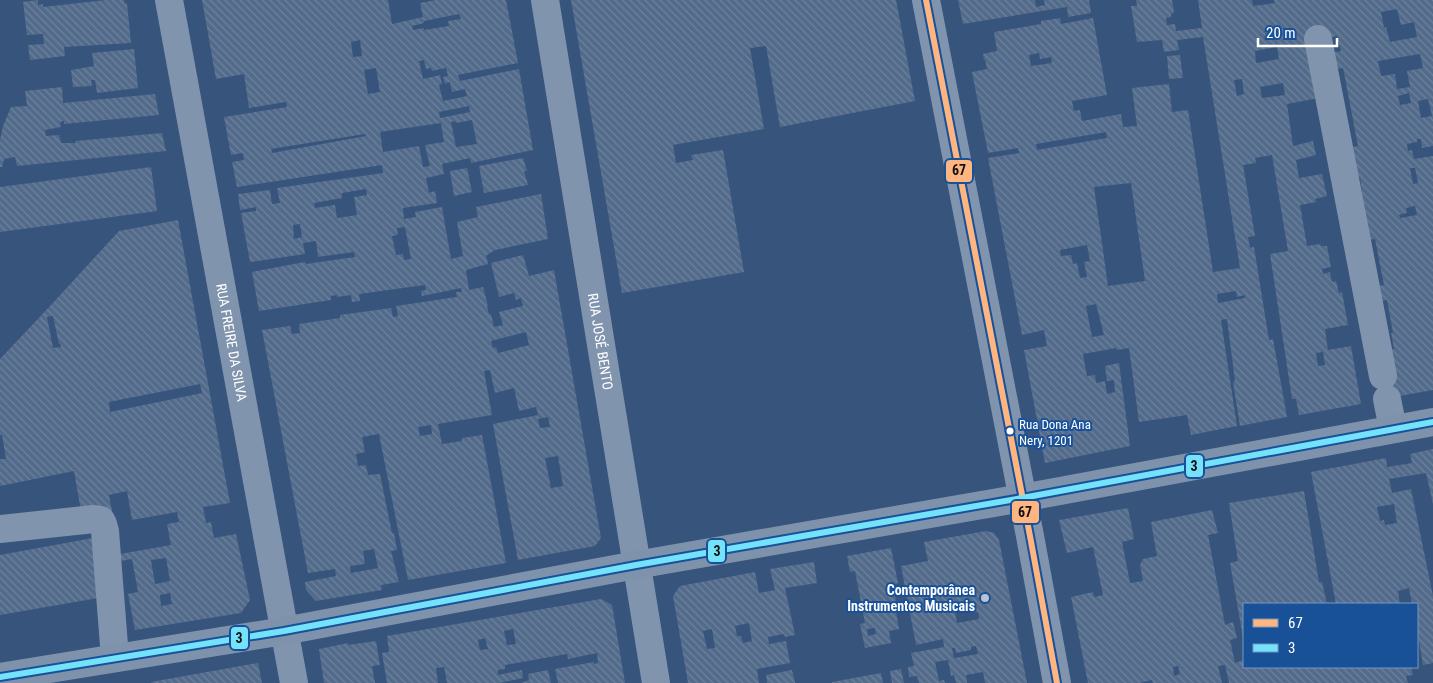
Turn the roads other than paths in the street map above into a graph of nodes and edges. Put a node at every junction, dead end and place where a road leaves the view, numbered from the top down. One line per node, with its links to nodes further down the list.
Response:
1 (169, 0): 10 (street, RUA FREIRE DA SILVA)
2 (545, 0): 9 (street, RUA JOSÉ BENTO)
3 (926, 0): 7 (street)
4 (1318, 39): 6 (street)
5 (1433, 422): 6 (main road)
6 (1393, 429): 7 (main road)
7 (1022, 498): 9 (main road); 15 (street)
8 (0, 529): 11 (street)
9 (636, 565): 10 (main road); 14 (street, RUA JOSÉ BENTO)
10 (284, 630): 11 (main road); 13 (street, RUA FREIRE DA SILVA)
11 (115, 658): 12 (main road)
12 (0, 678)
13 (294, 683)
14 (656, 683)
15 (1057, 683)

